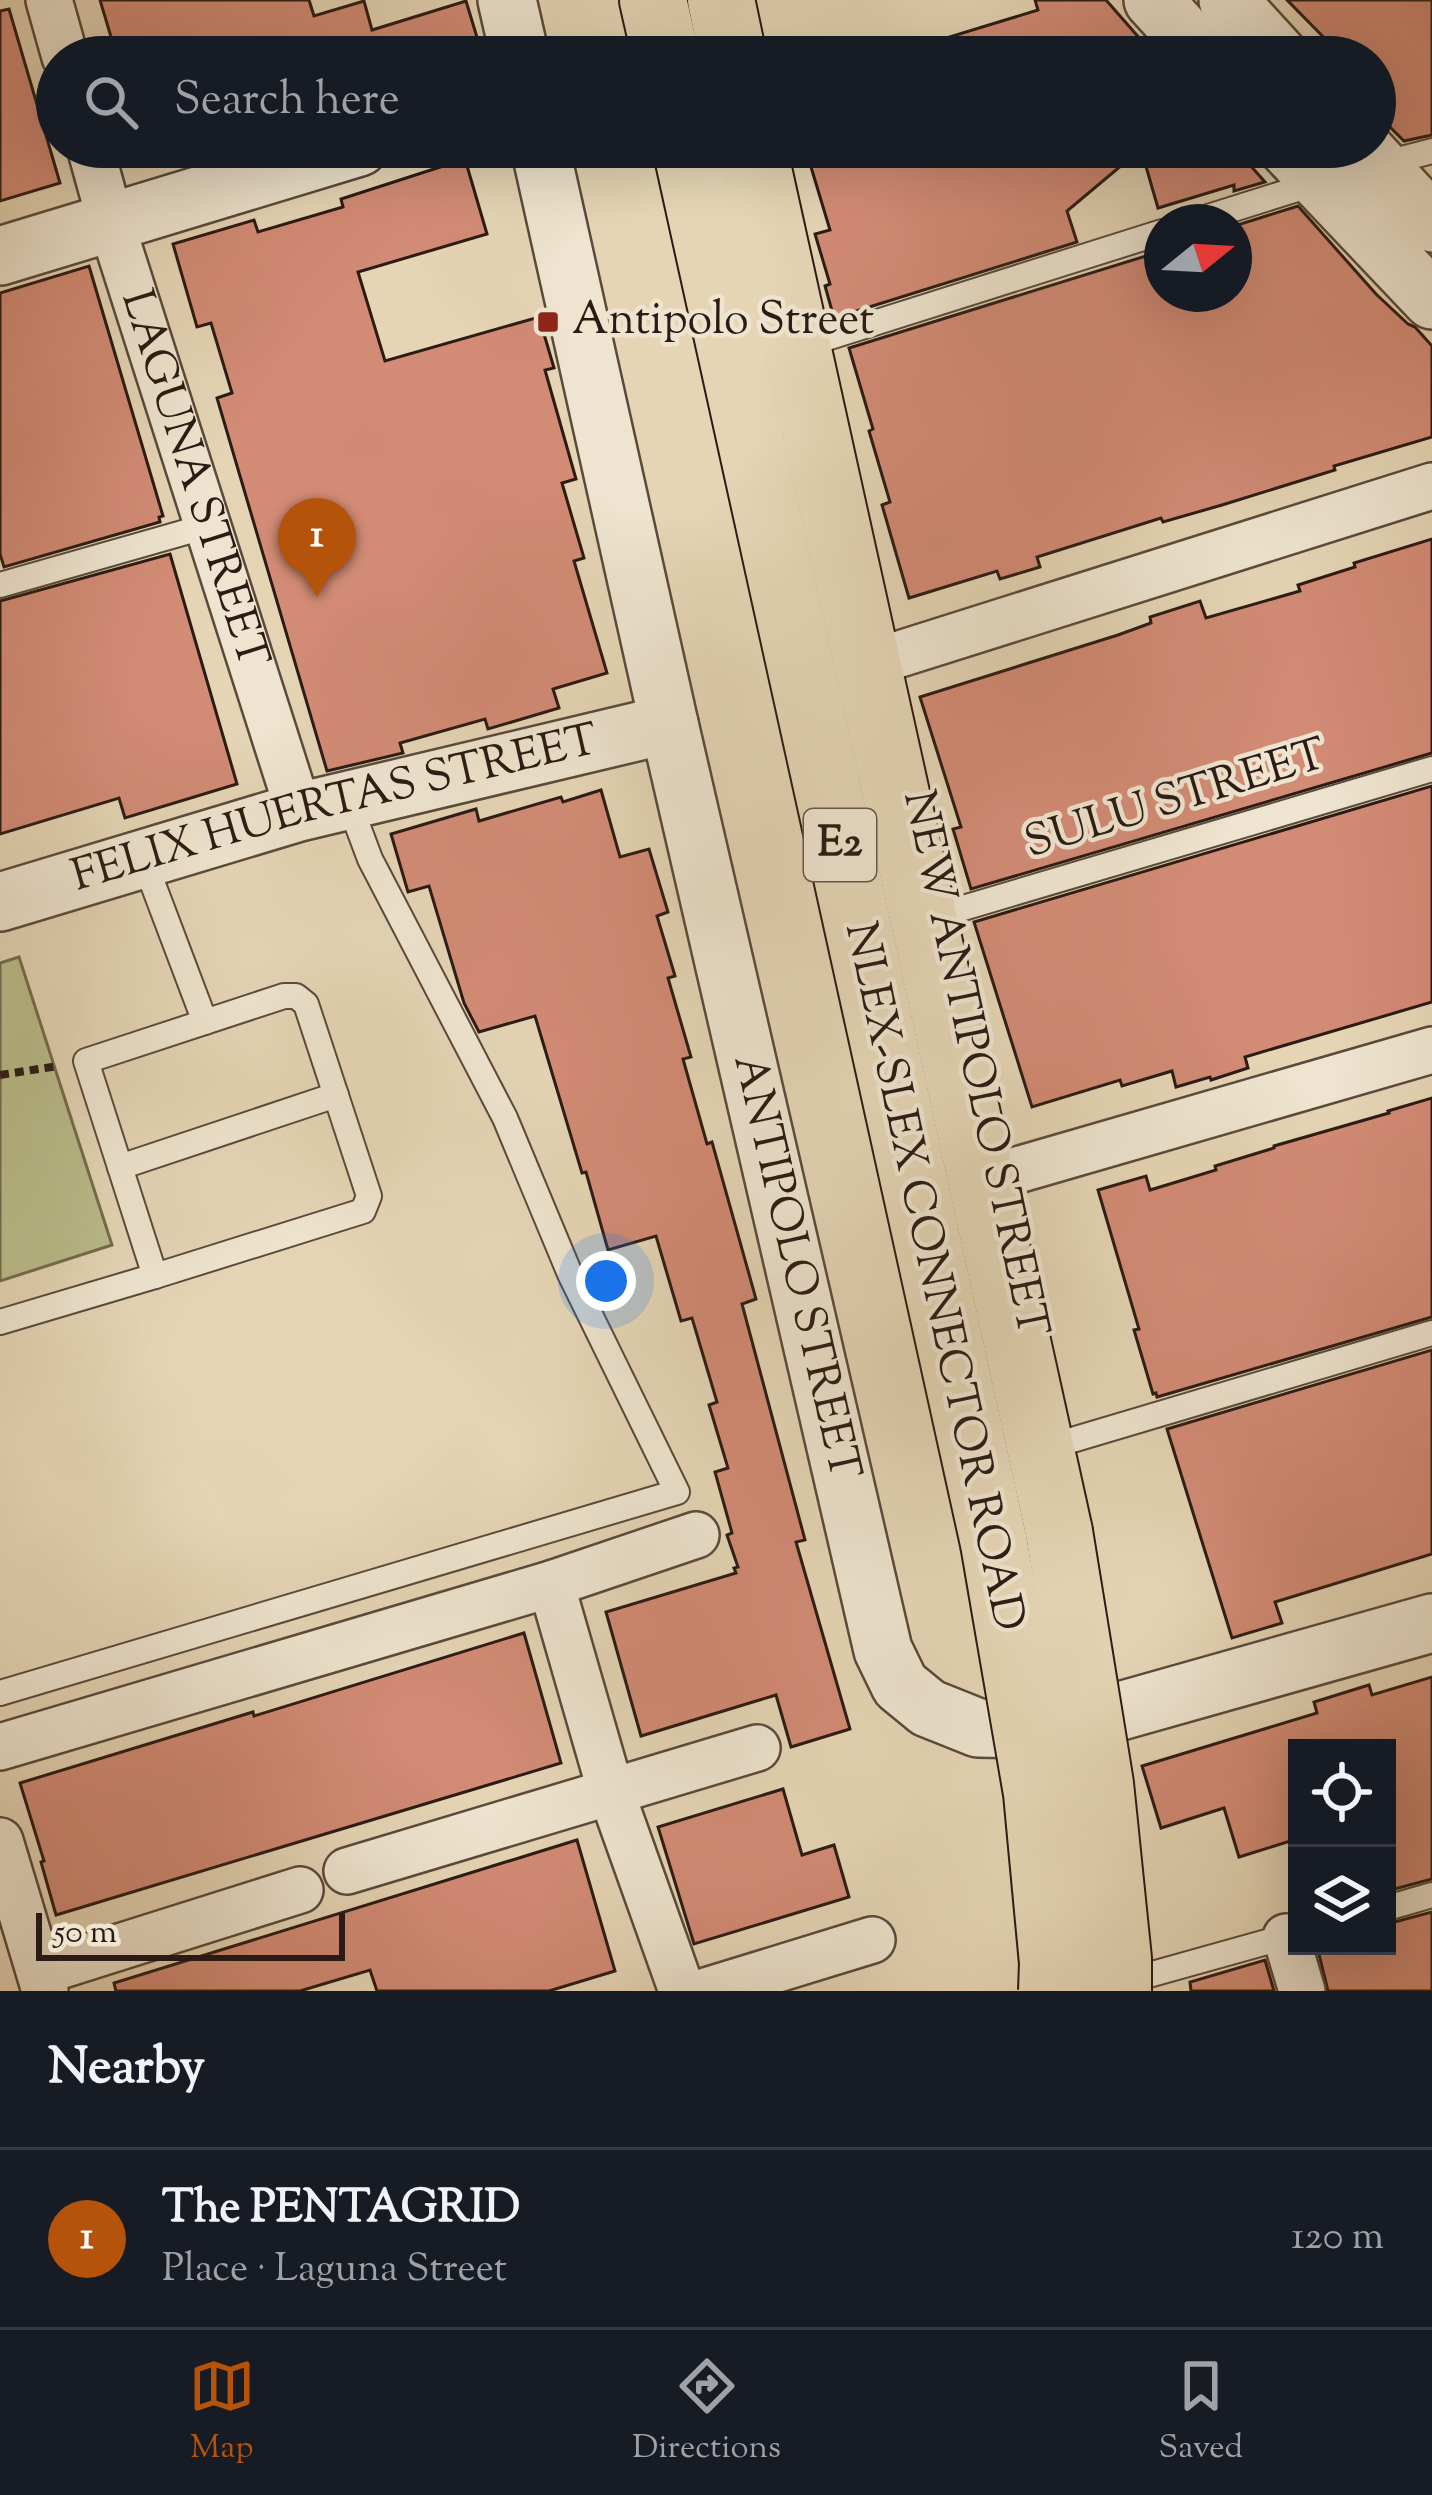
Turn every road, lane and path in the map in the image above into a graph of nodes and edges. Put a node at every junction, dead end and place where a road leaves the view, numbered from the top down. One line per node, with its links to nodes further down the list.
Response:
1 (49, 0): 8 (street)
2 (507, 0): 9 (street)
3 (653, 0): 10 (highway)
4 (721, 0): 11 (highway)
5 (735, 0): 12 (street)
6 (1153, 0): 13 (street)
7 (1228, 0): 14 (street)
8 (59, 36)
9 (515, 36)
10 (661, 36)
11 (729, 36)
12 (743, 36)
13 (1186, 36)
14 (1261, 36)
15 (1396, 162): 25 (street)
16 (96, 168): 26 (street, LAGUNA STREET)
17 (291, 168): 26 (street)
18 (545, 168): 35 (street, ANTIPOLO STREET)
19 (691, 168): 69 (highway, NLEX-SLEX CONNECTOR ROAD / E2, bridge)
20 (758, 168): 69 (highway, NLEX-SLEX CONNECTOR ROAD / E2, bridge)
21 (774, 168): 30 (street, NEW ANTIPOLO STREET)
22 (1297, 168): 24 (lane)
23 (1306, 168): 29 (street)
24 (1227, 204)
25 (1432, 223)
26 (111, 224): 28 (street); 32 (street, LAGUNA STREET)
27 (1144, 238): 30 (lane)
28 (0, 256)
29 (1432, 300)
30 (814, 342): 34 (street, NEW ANTIPOLO STREET)
31 (1432, 486): 34 (street)
32 (207, 526): 33 (lane); 37 (street, LAGUNA STREET)
33 (0, 585)
34 (884, 659): 40 (street, NEW ANTIPOLO STREET)
35 (669, 724): 37 (street, FELIX HUERTAS STREET); 56 (street, ANTIPOLO STREET)
36 (1432, 769): 40 (lane, SULU STREET)
37 (324, 806): 38 (street, FELIX HUERTAS STREET); 55 (lane)
38 (143, 858): 39 (street, FELIX HUERTAS STREET); 41 (lane)
39 (0, 902)
40 (943, 914): 47 (street, NEW ANTIPOLO STREET)
41 (206, 1022): 43 (lane); 45 (lane)
42 (1432, 1050): 47 (street)
43 (86, 1061): 44 (path); 46 (lane)
44 (0, 1075)
45 (336, 1095): 46 (lane); 48 (lane)
46 (120, 1167): 48 (lane)
47 (1000, 1175): 51 (street, NEW ANTIPOLO STREET)
48 (155, 1276): 49 (lane)
49 (0, 1322)
50 (1432, 1333): 51 (lane)
51 (1052, 1446): 56 (street, NEW ANTIPOLO STREET)
52 (696, 1534): 53 (street)
53 (551, 1584): 57 (street); 59 (street)
54 (1432, 1623): 56 (street, ANTIPOLO STREET)
55 (0, 1693)
56 (1099, 1717): 69 (street, NEW ANTIPOLO STREET)
57 (0, 1747)
58 (757, 1748): 59 (street)
59 (611, 1792): 61 (street); 70 (street)
60 (0, 1841): 68 (street)
61 (346, 1871)
62 (300, 1890): 68 (street)
63 (1432, 1895): 64 (lane)
64 (1396, 1905)
65 (1288, 1936): 69 (lane)
66 (872, 1940): 71 (street)
67 (1296, 1955): 72 (street)
68 (42, 1981)
69 (1100, 1990)
70 (682, 1991)
71 (706, 1991)
72 (1302, 1991)

